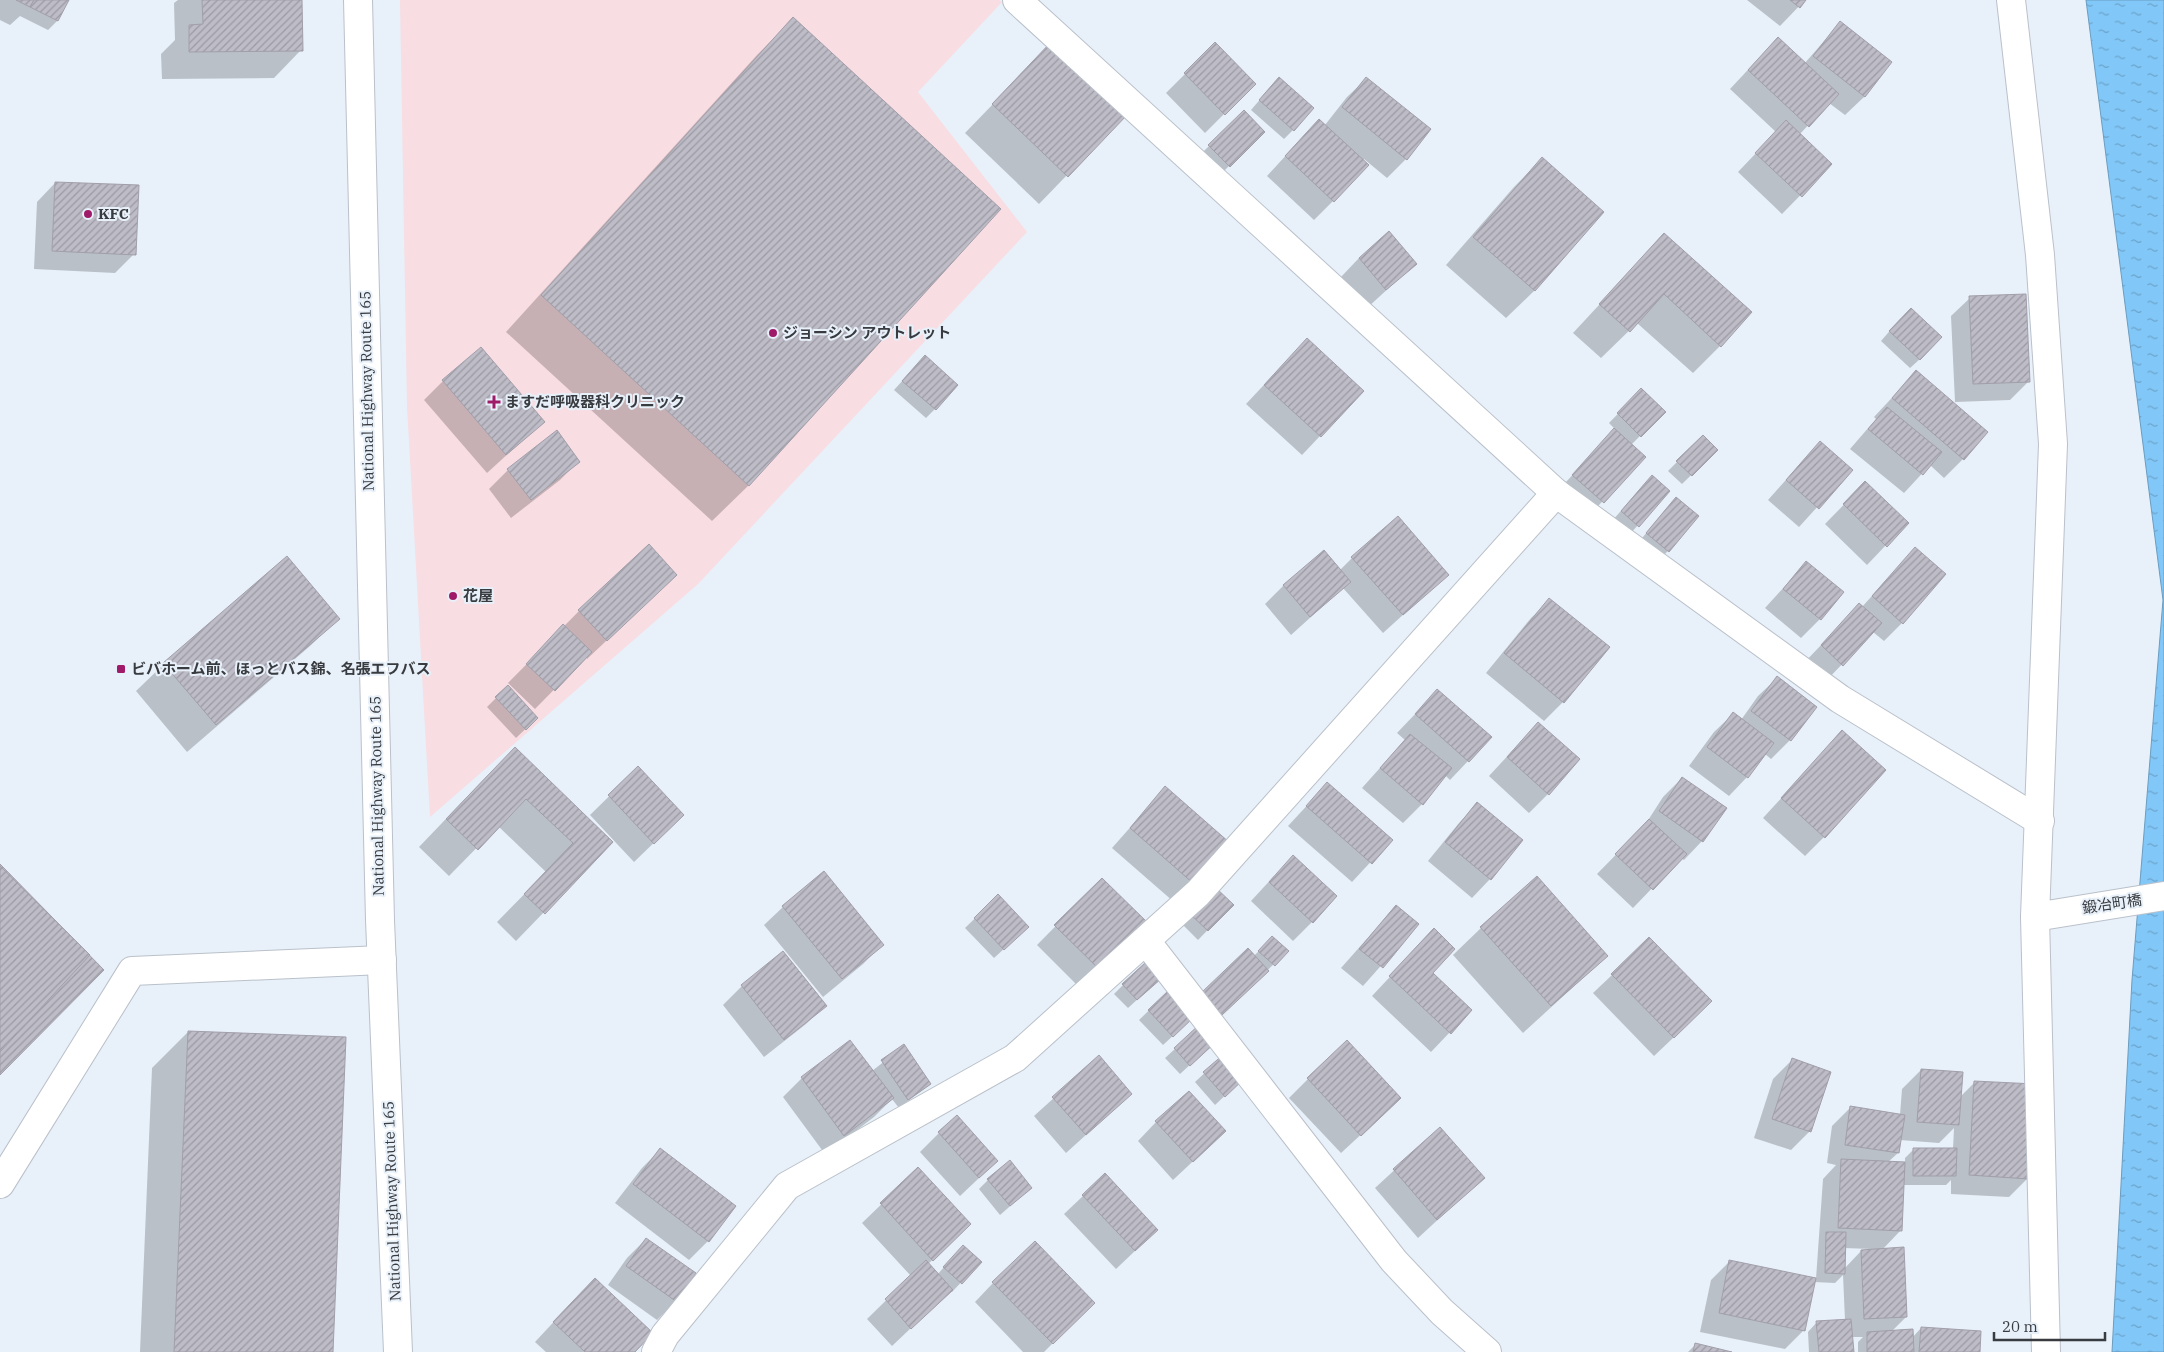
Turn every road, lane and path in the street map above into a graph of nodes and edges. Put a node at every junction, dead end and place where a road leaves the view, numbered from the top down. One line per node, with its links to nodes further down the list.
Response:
1 (358, 0): 9 (main road, National Highway Route 165)
2 (1017, 0): 4 (main road)
3 (2011, 0): 5 (main road)
4 (1556, 493): 5 (main road); 8 (main road)
5 (2040, 821): 7 (main road)
6 (2164, 896): 7 (main road, 鍛冶町橋)
7 (2047, 914): 14 (main road)
8 (1146, 940): 11 (main road); 13 (main road)
9 (382, 960): 10 (main road); 12 (main road, National Highway Route 165)
10 (0, 1184)
11 (665, 1346)
12 (398, 1352)
13 (1487, 1352)
14 (2046, 1352)

